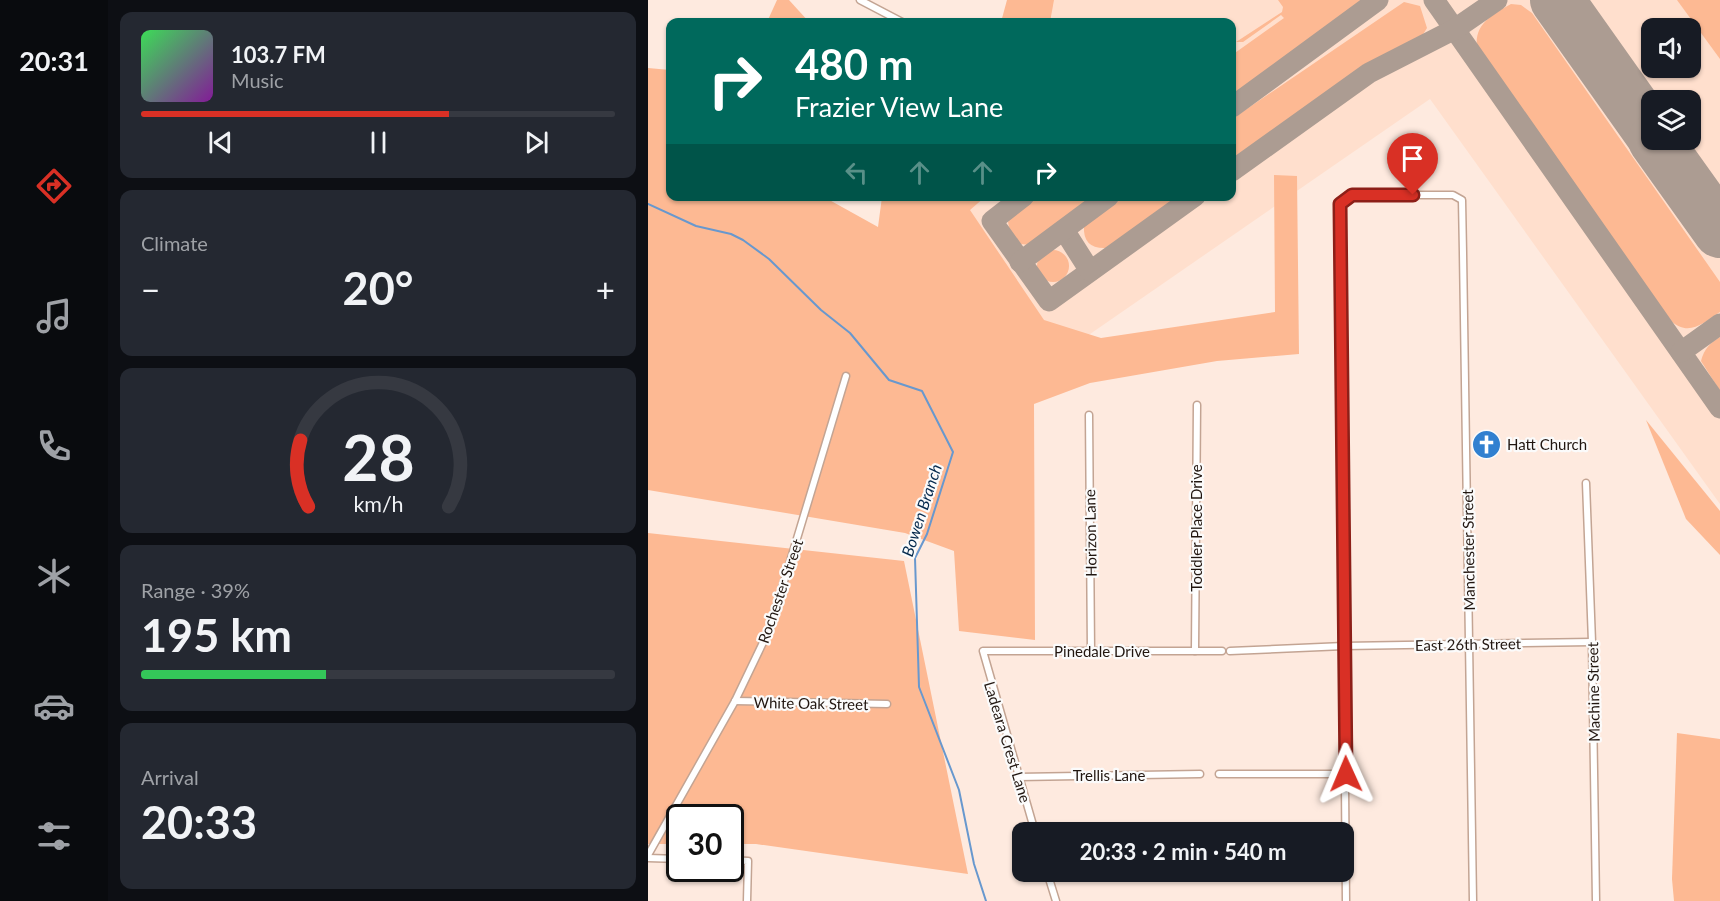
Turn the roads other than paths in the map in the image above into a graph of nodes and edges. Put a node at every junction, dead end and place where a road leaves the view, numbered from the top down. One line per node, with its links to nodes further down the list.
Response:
1 (860, 0): 2 (street)
2 (894, 18)
3 (846, 376): 15 (street, Rochester Street)
4 (1197, 405): 12 (street, Toddler Place Drive)
5 (1089, 415): 11 (street, Horizon Lane)
6 (1586, 483): 7 (street, Machine Street)
7 (1592, 642): 8 (street, East 26th Street); 30 (street, Machine Street)
8 (1470, 644): 9 (street, East 26th Street); 9 (street, Manchester Street); 29 (street, Manchester Street)
9 (1344, 646): 14 (street); 19 (street)
10 (982, 651): 11 (street, Pinedale Drive); 20 (street, Ladeara Crest Lane)
11 (1091, 651): 12 (street, Pinedale Drive)
12 (1195, 651): 13 (street, Pinedale Drive)
13 (1221, 651)
14 (1230, 651)
15 (735, 701): 16 (street, White Oak Street); 22 (street, Rochester Street)
16 (886, 704)
17 (1200, 774): 20 (street, Trellis Lane)
18 (1219, 774): 19 (street)
19 (1346, 774): 28 (street)
20 (1018, 777): 21 (street, Ladeara Crest Lane)
21 (1032, 822)
22 (648, 857): 23 (street)
23 (666, 858)
24 (744, 861): 26 (street)
25 (1050, 882): 27 (street)
26 (747, 901)
27 (1056, 901)
28 (1346, 901)
29 (1473, 901)
30 (1596, 901)

